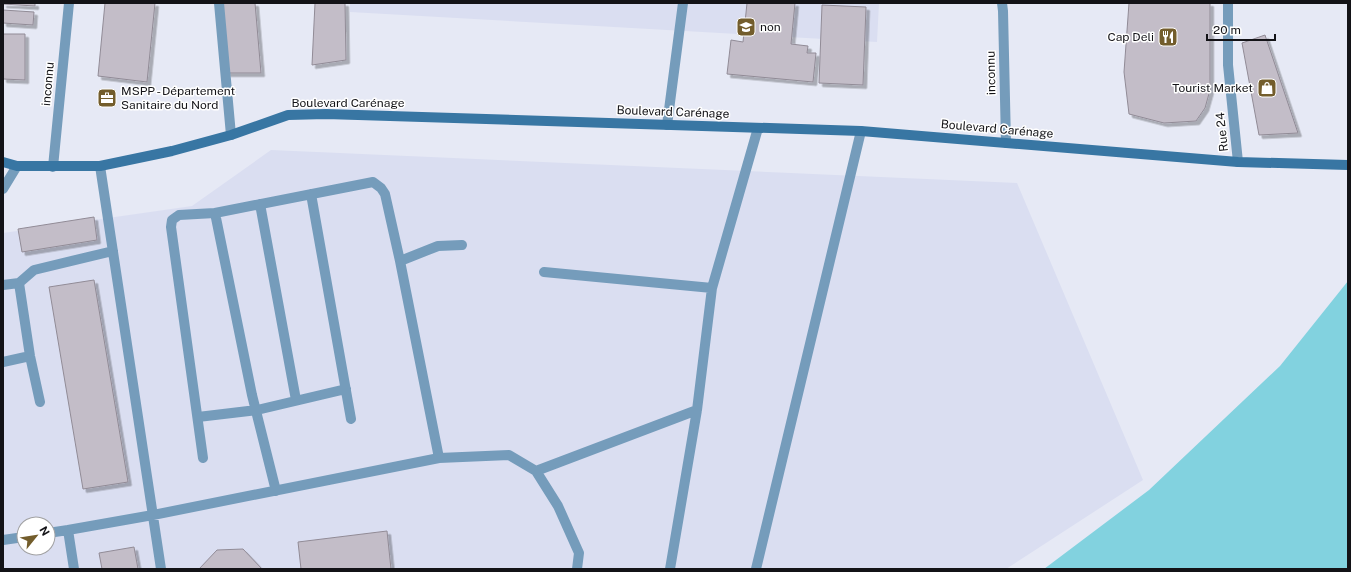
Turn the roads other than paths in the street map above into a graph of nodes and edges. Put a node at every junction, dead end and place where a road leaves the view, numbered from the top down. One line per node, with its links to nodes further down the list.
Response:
1 (69, 3): 16 (street, inconnu)
2 (219, 3): 9 (street)
3 (682, 3): 6 (street)
4 (1002, 3): 10 (street, inconnu)
5 (1228, 3): 12 (street, Rue 24)
6 (667, 125): 7 (street, Boulevard Carénage); 9 (street, Boulevard Carénage)
7 (758, 128): 8 (street, Boulevard Carénage); 27 (street)
8 (861, 131): 10 (street, Boulevard Carénage); 50 (street)
9 (231, 135): 15 (street, Boulevard Carénage)
10 (1006, 143): 12 (street, Boulevard Carénage)
11 (3, 162): 14 (street, Boulevard Carénage)
12 (1238, 162): 13 (street, Boulevard Carénage)
13 (1348, 165)
14 (17, 166): 16 (street, Boulevard Carénage); 17 (street)
15 (100, 166): 16 (street, Boulevard Carénage); 22 (street)
16 (53, 167)
17 (3, 189)
18 (311, 194): 19 (street); 23 (street); 30 (street)
19 (260, 204): 20 (street); 31 (street)
20 (215, 213): 33 (street); 35 (street)
21 (462, 245): 23 (street)
22 (113, 251): 25 (street); 41 (street)
23 (400, 261): 38 (street)
24 (544, 272): 27 (street)
25 (19, 283): 26 (street); 28 (street)
26 (3, 285)
27 (712, 288): 34 (street)
28 (30, 356): 29 (street); 32 (street)
29 (3, 362)
30 (346, 389): 31 (street); 36 (street)
31 (296, 400): 33 (street)
32 (40, 402)
33 (257, 410): 35 (street); 40 (street)
34 (697, 410): 39 (street); 49 (street)
35 (198, 417): 37 (street)
36 (351, 419)
37 (203, 458)
38 (439, 458): 39 (street); 40 (street)
39 (536, 471): 48 (street)
40 (276, 491): 41 (street)
41 (153, 515): 42 (street); 47 (street)
42 (68, 530): 43 (street); 46 (street)
43 (56, 532)
44 (16, 538): 45 (street)
45 (3, 540)
46 (74, 569)
47 (161, 569)
48 (577, 569)
49 (670, 569)
50 (756, 569)

